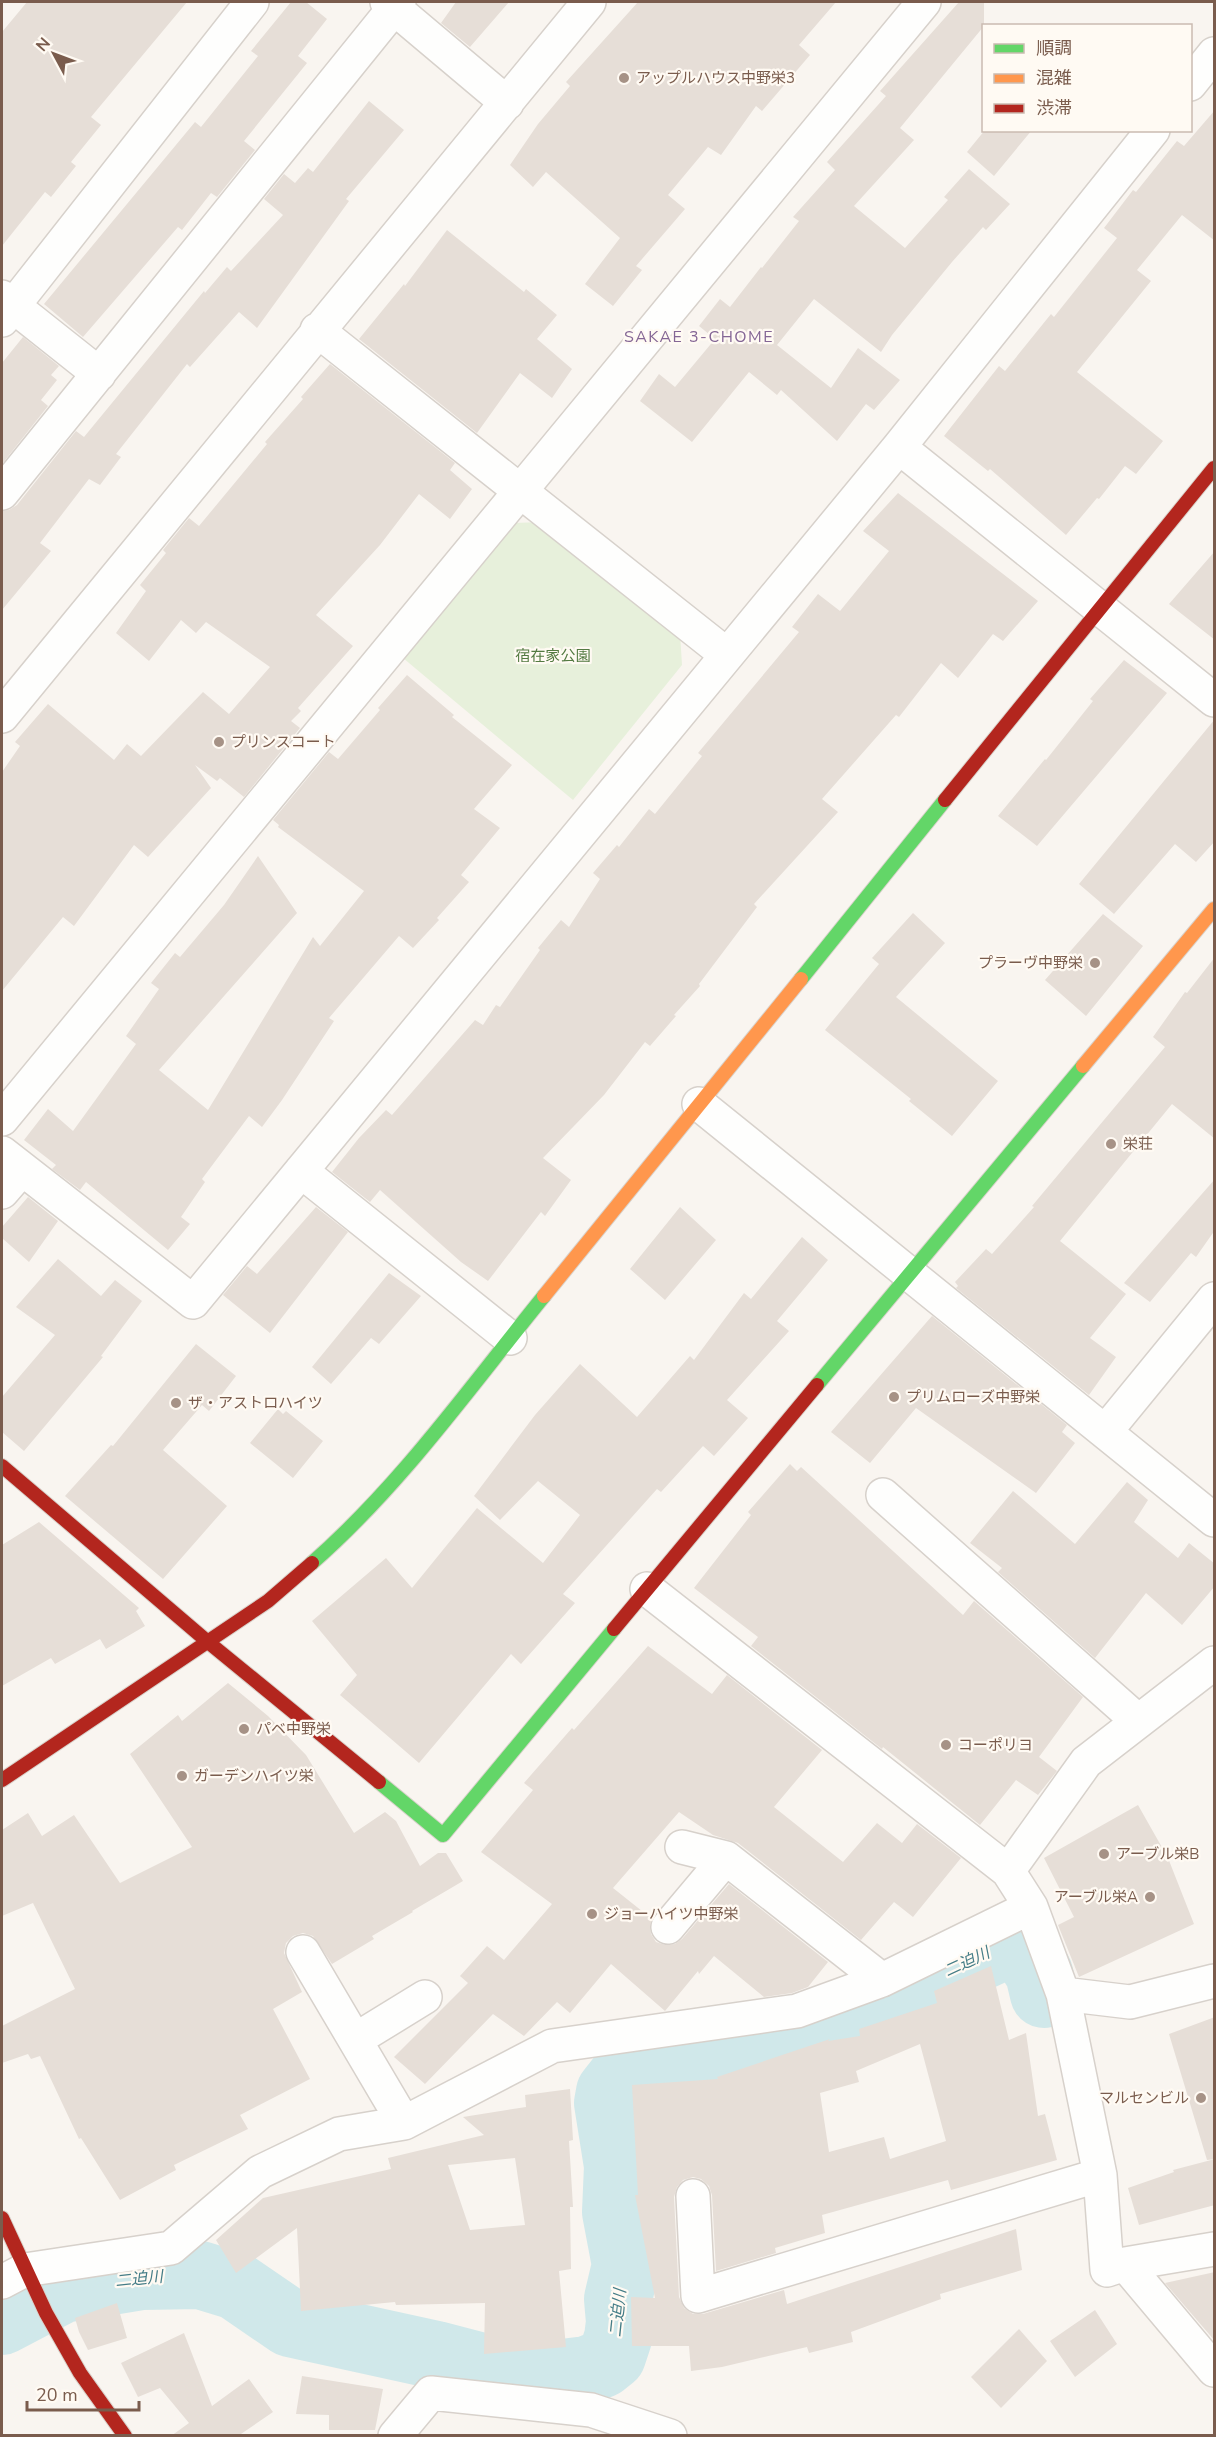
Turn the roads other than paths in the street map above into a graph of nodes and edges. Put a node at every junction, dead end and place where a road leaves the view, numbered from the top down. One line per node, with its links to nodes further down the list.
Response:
1 (252, 2): 9 (street)
2 (589, 2): 7 (street)
3 (924, 2): 14 (street)
4 (394, 3): 7 (street); 11 (street)
5 (1215, 54): 6 (street)
6 (1192, 83)
7 (507, 104): 10 (street)
8 (1151, 132): 12 (street)
9 (5, 308): 11 (street)
10 (317, 330): 14 (street); 19 (street)
11 (99, 374): 15 (street)
12 (899, 447): 16 (street); 17 (street)
13 (1215, 468): 16 (street)
14 (520, 491): 17 (street); 22 (street)
15 (2, 493)
16 (1100, 608): 18 (street); 21 (street)
17 (727, 656): 23 (street)
18 (1215, 700)
19 (2, 716)
20 (1215, 909): 25 (street)
21 (699, 1104): 25 (street); 27 (street)
22 (2, 1119)
23 (301, 1171): 24 (street); 27 (street)
24 (8, 1172)
25 (910, 1274): 28 (street); 32 (street)
26 (1215, 1299): 28 (street)
27 (510, 1338): 33 (street)
28 (1105, 1432): 31 (street)
29 (2, 1466): 33 (street)
30 (883, 1495): 35 (street)
31 (1215, 1520)
32 (647, 1589): 33 (street); 39 (street)
33 (208, 1642): 36 (street)
34 (1215, 1663): 35 (street)
35 (1138, 1721): 39 (street)
36 (2, 1780)
37 (682, 1847): 38 (street)
38 (726, 1858): 41 (street); 43 (street)
39 (1008, 1870): 40 (street)
40 (1031, 1907): 43 (street); 45 (street)
41 (668, 1927)
42 (303, 1952): 47 (street)
43 (882, 1980): 48 (street)
44 (1215, 1981): 45 (street)
45 (1063, 1994): 49 (street)
46 (425, 1997): 47 (street)
47 (355, 2040): 48 (street)
48 (404, 2123): 54 (street)
49 (1100, 2175): 50 (street); 53 (street)
50 (693, 2196)
51 (2, 2218): 54 (street)
52 (1215, 2249): 53 (street)
53 (1125, 2264): 55 (street)
54 (19, 2278): 56 (street)
55 (1215, 2370)
56 (124, 2436)
57 (395, 2436): 58 (street)
58 (670, 2436)

